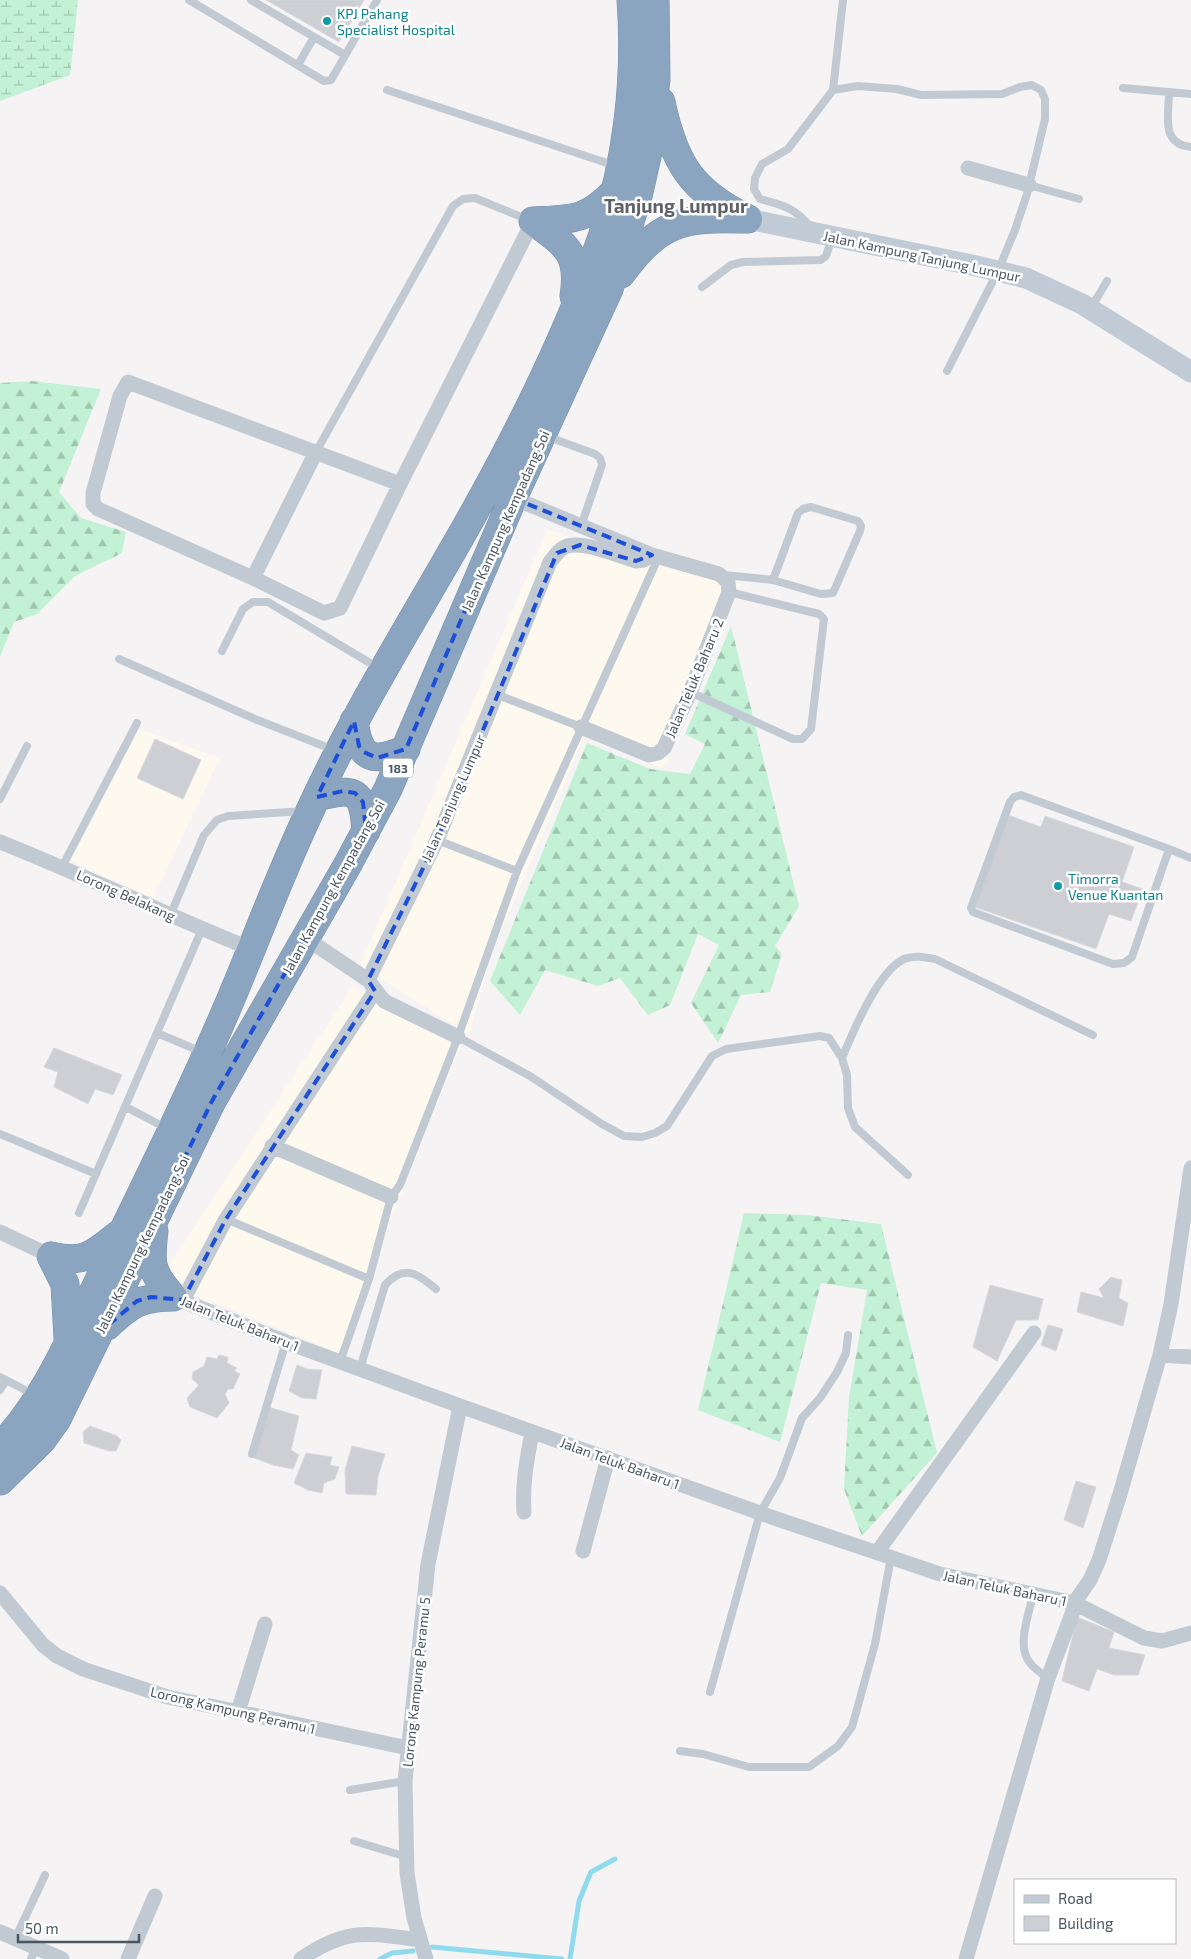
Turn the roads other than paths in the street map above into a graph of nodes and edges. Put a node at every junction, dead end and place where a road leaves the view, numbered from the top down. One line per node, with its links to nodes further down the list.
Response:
1 (189, 0): 9 (lane)
2 (251, 0): 7 (lane)
3 (377, 0): 8 (lane)
4 (630, 0): 18 (highway, Jalan Kampung Kempadang Soi)
5 (655, 0): 10 (highway, Jalan Kampung Kempadang Soi / 183)
6 (843, 0): 13 (lane)
7 (314, 37): 8 (lane); 9 (lane)
8 (345, 55): 9 (lane)
9 (298, 65)
10 (656, 79): 21 (highway); 27 (highway, Jalan Kampung Kempadang Soi / 183)
11 (1123, 88): 14 (lane)
12 (387, 90): 18 (lane)
13 (833, 90): 19 (lane); 23 (lane)
14 (1169, 92): 15 (lane); 16 (lane)
15 (1191, 94)
16 (1191, 147)
17 (968, 168): 19 (street)
18 (618, 180): 22 (highway); 29 (highway, Jalan Kampung Kempadang Soi)
19 (1029, 185): 20 (lane); 24 (lane)
20 (1079, 199)
21 (748, 219): 23 (street, Jalan Kampung Tanjung Lumpur); 27 (highway)
22 (533, 221): 29 (highway); 33 (lane); 34 (street)
23 (825, 235): 24 (street, Jalan Kampung Tanjung Lumpur); 26 (lane)
24 (998, 271): 28 (street, Jalan Kampung Tanjung Lumpur); 30 (lane)
25 (1107, 281): 28 (lane)
26 (702, 287)
27 (609, 289): 32 (highway, Jalan Kampung Kempadang Soi / 183)
28 (1090, 309): 31 (street, Jalan Kampung Tanjung Lumpur)
29 (572, 313): 44 (highway, Jalan Kampung Kempadang Soi)
30 (947, 371)
31 (1191, 372)
32 (542, 434): 35 (highway, Jalan Kampung Kempadang Soi / 183); 36 (lane)
33 (316, 452): 34 (street); 39 (street); 39 (street)
34 (400, 484): 39 (street)
35 (513, 498): 36 (street); 51 (highway, Jalan Kampung Kempadang Soi / 183)
36 (581, 526): 37 (street)
37 (655, 557): 38 (street); 46 (street, Jalan Tanjung Lumpur); 49 (lane)
38 (720, 574): 40 (lane); 41 (street)
39 (253, 578)
40 (773, 580): 40 (lane)
41 (730, 592): 45 (street, Jalan Teluk Baharu 2); 45 (lane)
42 (222, 652): 44 (lane)
43 (118, 659): 52 (lane)
44 (382, 670): 47 (highway, Jalan Kampung Kempadang Soi)
45 (690, 692): 49 (street, Jalan Teluk Baharu 2)
46 (498, 695): 49 (lane); 56 (street, Jalan Tanjung Lumpur)
47 (354, 721): 51 (highway); 52 (highway, Jalan Kampung Kempadang Soi)
48 (137, 723): 60 (lane)
49 (581, 727): 61 (lane)
50 (26, 746): 53 (lane)
51 (406, 749): 55 (highway, Jalan Kampung Kempadang Soi / 183)
52 (338, 752): 54 (highway, Jalan Kampung Kempadang Soi)
53 (0, 799)
54 (313, 804): 55 (highway); 62 (lane); 65 (highway, Jalan Kampung Kempadang Soi)
55 (366, 831): 64 (highway, Jalan Kampung Kempadang Soi / 183)
56 (437, 840): 61 (lane); 66 (street, Jalan Tanjung Lumpur)
57 (0, 842): 60 (street, Lorong Belakang)
58 (1169, 849): 58 (lane); 59 (lane)
59 (1191, 858)
60 (62, 866): 62 (street, Lorong Belakang)
61 (517, 870): 69 (lane)
62 (170, 916): 63 (street, Lorong Belakang)
63 (202, 929): 65 (street, Lorong Belakang); 67 (lane)
64 (304, 938): 66 (street); 81 (highway, Jalan Kampung Kempadang Soi / 183)
65 (251, 949): 70 (highway, Jalan Kampung Kempadang Soi)
66 (372, 985): 69 (street); 75 (street, Jalan Tanjung Lumpur)
67 (157, 1033): 70 (lane); 72 (lane)
68 (1093, 1035): 71 (lane)
69 (458, 1037): 71 (lane); 79 (lane)
70 (207, 1054): 73 (highway, Jalan Kampung Kempadang Soi)
71 (842, 1058): 78 (lane)
72 (126, 1107): 73 (lane); 77 (lane)
73 (171, 1131): 84 (highway, Jalan Kampung Kempadang Soi)
74 (0, 1134): 77 (lane)
75 (272, 1146): 79 (street); 82 (street, Jalan Tanjung Lumpur)
76 (1191, 1168): 94 (street)
77 (96, 1174): 80 (lane)
78 (908, 1175)
79 (391, 1197): 86 (lane)
80 (80, 1213)
81 (157, 1214): 88 (highway); 89 (highway, Jalan Kampung Kempadang Soi / 183)
82 (226, 1219): 86 (lane); 88 (street, Jalan Tanjung Lumpur)
83 (0, 1232): 85 (street)
84 (122, 1232): 85 (highway); 92 (highway, Jalan Kampung Kempadang Soi)
85 (51, 1256): 92 (highway)
86 (369, 1279): 96 (lane)
87 (436, 1289): 97 (lane)
88 (178, 1299): 89 (highway); 93 (street, Jalan Teluk Baharu 1)
89 (101, 1331): 106 (highway, Jalan Kampung Kempadang Soi / 183)
90 (1034, 1333): 110 (street)
91 (848, 1335): 108 (lane)
92 (68, 1342): 100 (highway, Jalan Kampung Kempadang Soi)
93 (286, 1342): 96 (street, Jalan Teluk Baharu 1); 104 (lane)
94 (1160, 1355): 95 (street); 113 (street)
95 (1191, 1356)
96 (340, 1362): 97 (street, Jalan Teluk Baharu 1)
97 (360, 1369): 101 (street, Jalan Teluk Baharu 1)
98 (3, 1379): 99 (lane); 100 (lane)
99 (0, 1390)
100 (39, 1397): 103 (highway, Jalan Kampung Kempadang Soi)
101 (460, 1406): 102 (street, Jalan Teluk Baharu 1); 119 (street, Lorong Kampung Peramu 5)
102 (532, 1432): 105 (street, Jalan Teluk Baharu 1); 107 (street)
103 (1, 1444)
104 (252, 1454)
105 (608, 1458): 108 (street, Jalan Teluk Baharu 1); 109 (street)
106 (0, 1481)
107 (524, 1512)
108 (760, 1513): 110 (street, Jalan Teluk Baharu 1); 117 (lane)
109 (583, 1551)
110 (885, 1554): 112 (street, Jalan Teluk Baharu 1); 120 (lane)
111 (0, 1593): 118 (street, Lorong Kampung Peramu 1)
112 (1033, 1595): 113 (street, Jalan Teluk Baharu 1); 116 (lane)
113 (1074, 1603): 115 (street, Jalan Teluk Baharu 1); 116 (street)
114 (265, 1624): 118 (street)
115 (1191, 1632)
116 (1048, 1678): 135 (street)
117 (710, 1692)
118 (238, 1712): 119 (street, Lorong Kampung Peramu 1)
119 (408, 1748): 121 (street, Lorong Kampung Peramu 5)
120 (680, 1751)
121 (406, 1781): 122 (lane); 124 (street, Lorong Kampung Peramu 5)
122 (350, 1790)
123 (354, 1841): 124 (lane)
124 (407, 1857): 129 (street, Lorong Kampung Peramu 5)
125 (45, 1875): 128 (lane)
126 (155, 1896): 132 (street)
127 (0, 1932): 128 (street)
128 (16, 1939): 130 (street)
129 (420, 1940): 133 (street); 134 (street, Lorong Kampung Peramu 5)
130 (34, 1954): 131 (street)
131 (62, 1959)
132 (128, 1959)
133 (301, 1959)
134 (426, 1959)
135 (966, 1959)

